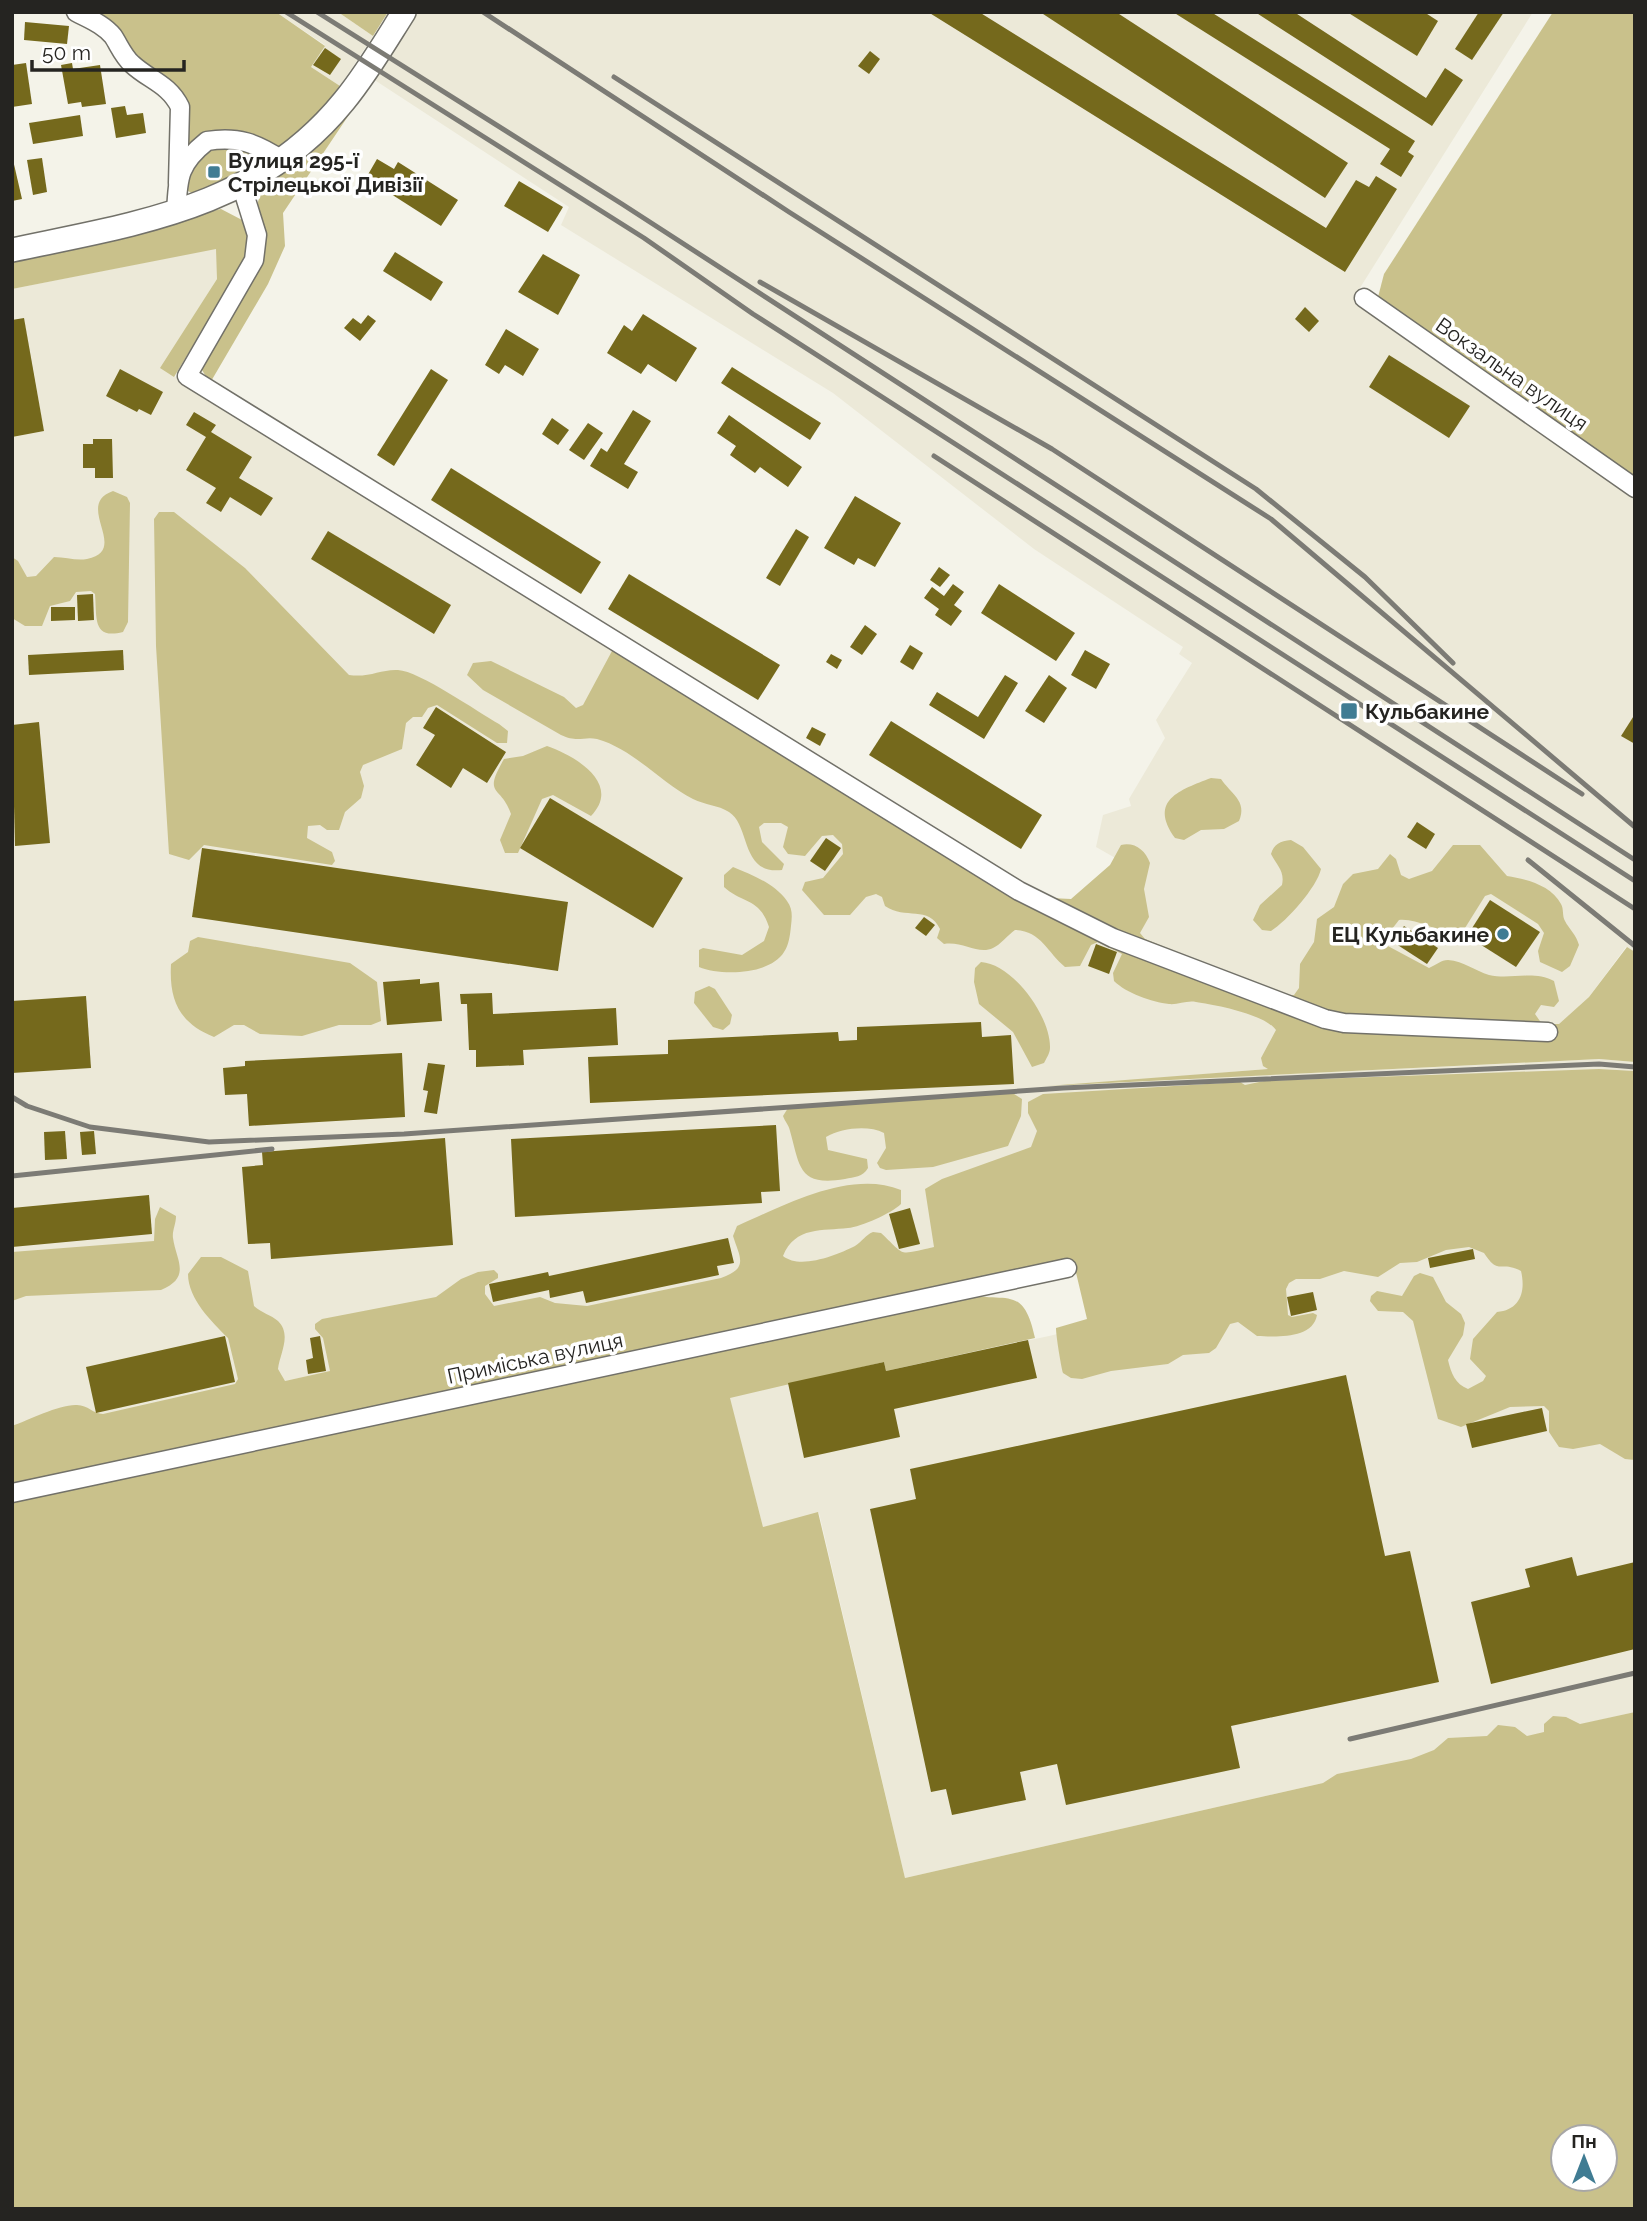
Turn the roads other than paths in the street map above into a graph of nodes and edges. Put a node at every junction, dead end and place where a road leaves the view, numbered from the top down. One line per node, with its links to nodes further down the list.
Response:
1 (76, 12): 4 (street)
2 (404, 12): 3 (street)
3 (282, 160): 4 (street); 5 (street)
4 (178, 183): 6 (street)
5 (242, 187): 6 (street); 10 (street)
6 (176, 213): 7 (street)
7 (12, 250)
8 (1364, 298): 9 (street, Вокзальна вулиця)
9 (1635, 488)
10 (1548, 1032)
11 (1068, 1268): 12 (street, Приміська вулиця)
12 (12, 1493)

